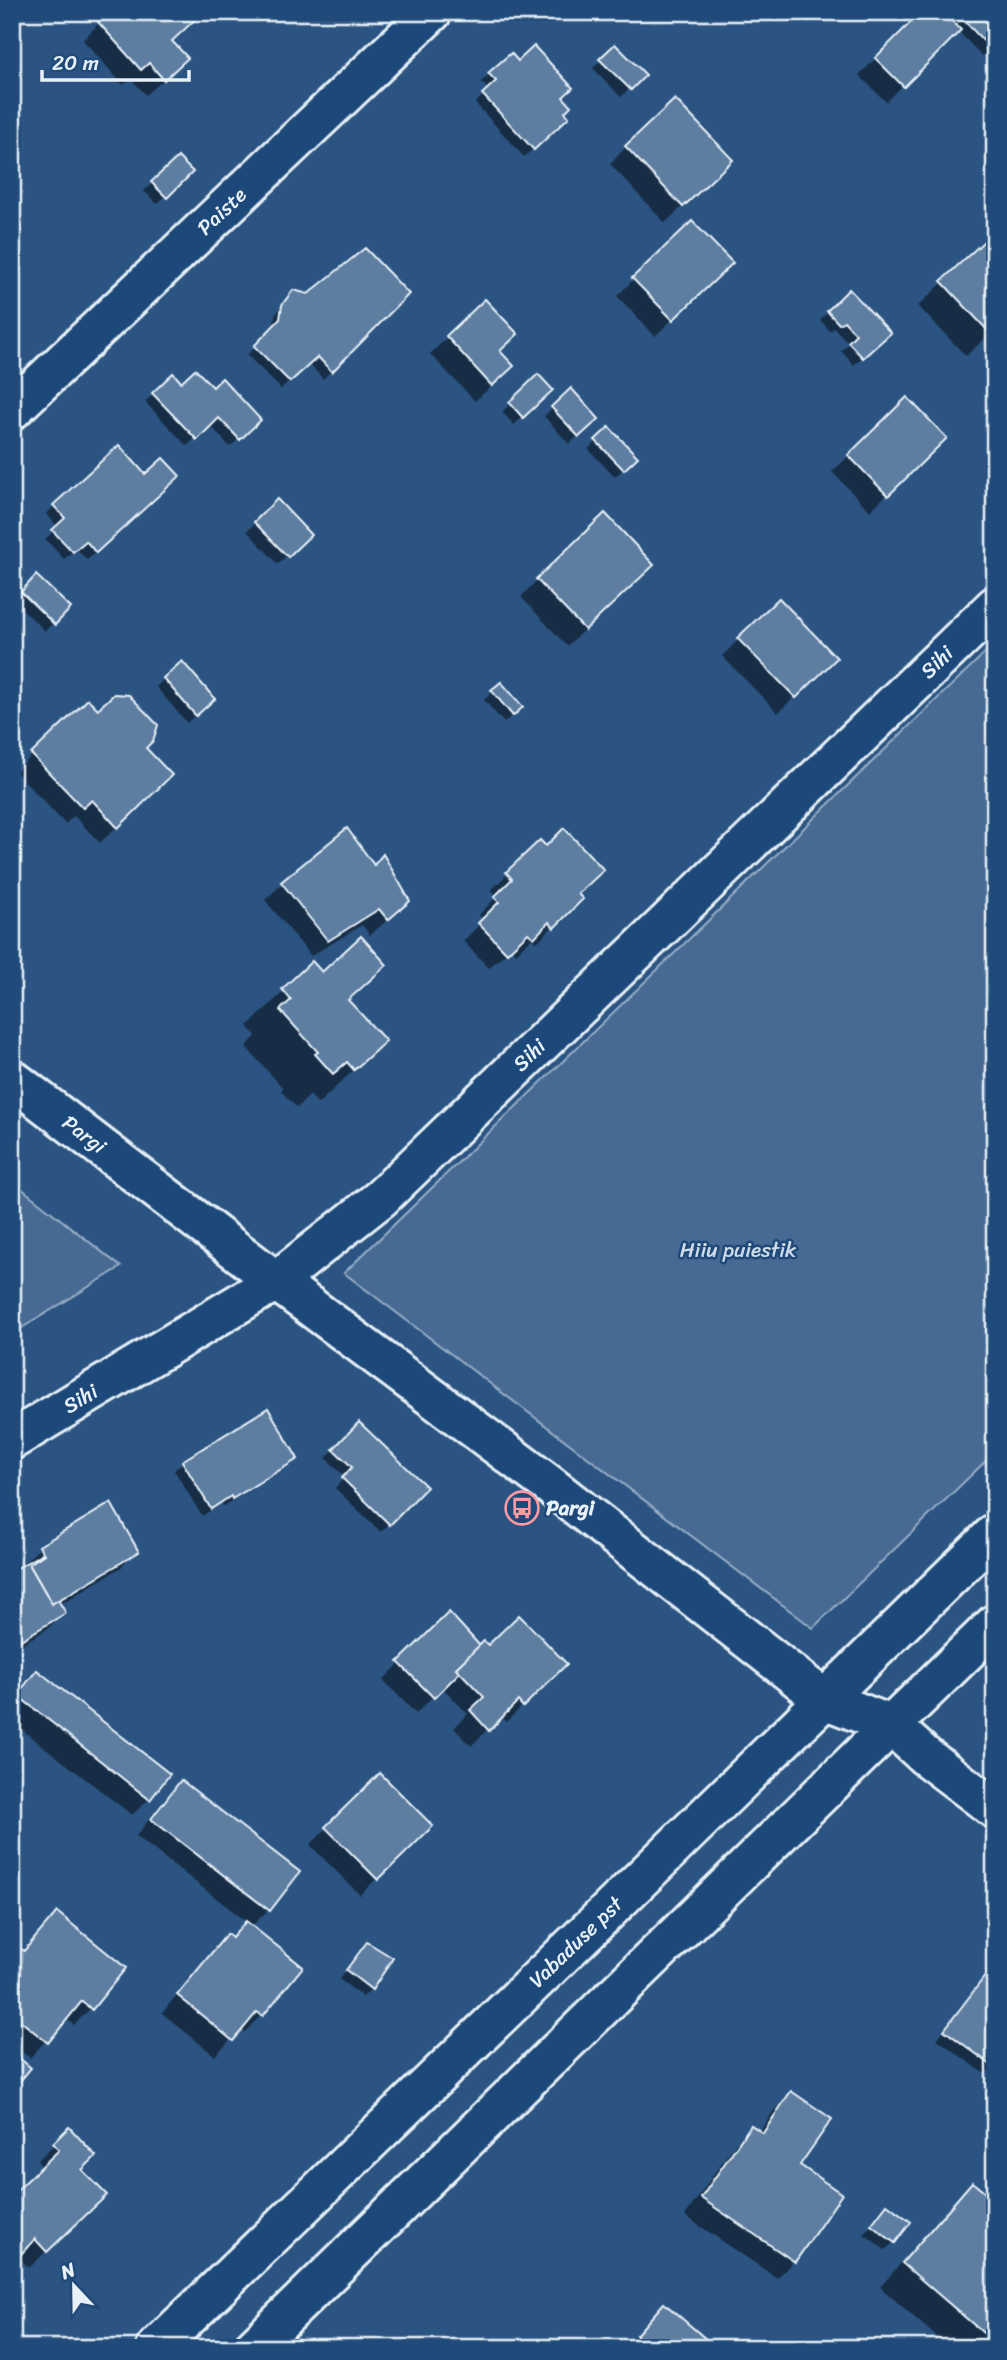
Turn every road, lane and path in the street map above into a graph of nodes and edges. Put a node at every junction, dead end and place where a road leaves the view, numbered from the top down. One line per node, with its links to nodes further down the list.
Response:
1 (432, 12): 2 (main road, Paiste)
2 (12, 410)
3 (995, 606): 5 (main road, Sihi)
4 (12, 1079): 5 (main road, Pargi)
5 (276, 1281): 6 (main road, Sihi); 9 (main road, Pargi)
6 (12, 1440)
7 (995, 1533): 9 (main road, Vabaduse pst)
8 (995, 1625): 10 (main road)
9 (824, 1699): 10 (main road, Pargi); 12 (main road, Vabaduse pst)
10 (891, 1725): 11 (main road); 13 (main road)
11 (995, 1809)
12 (156, 2348)
13 (253, 2348)

